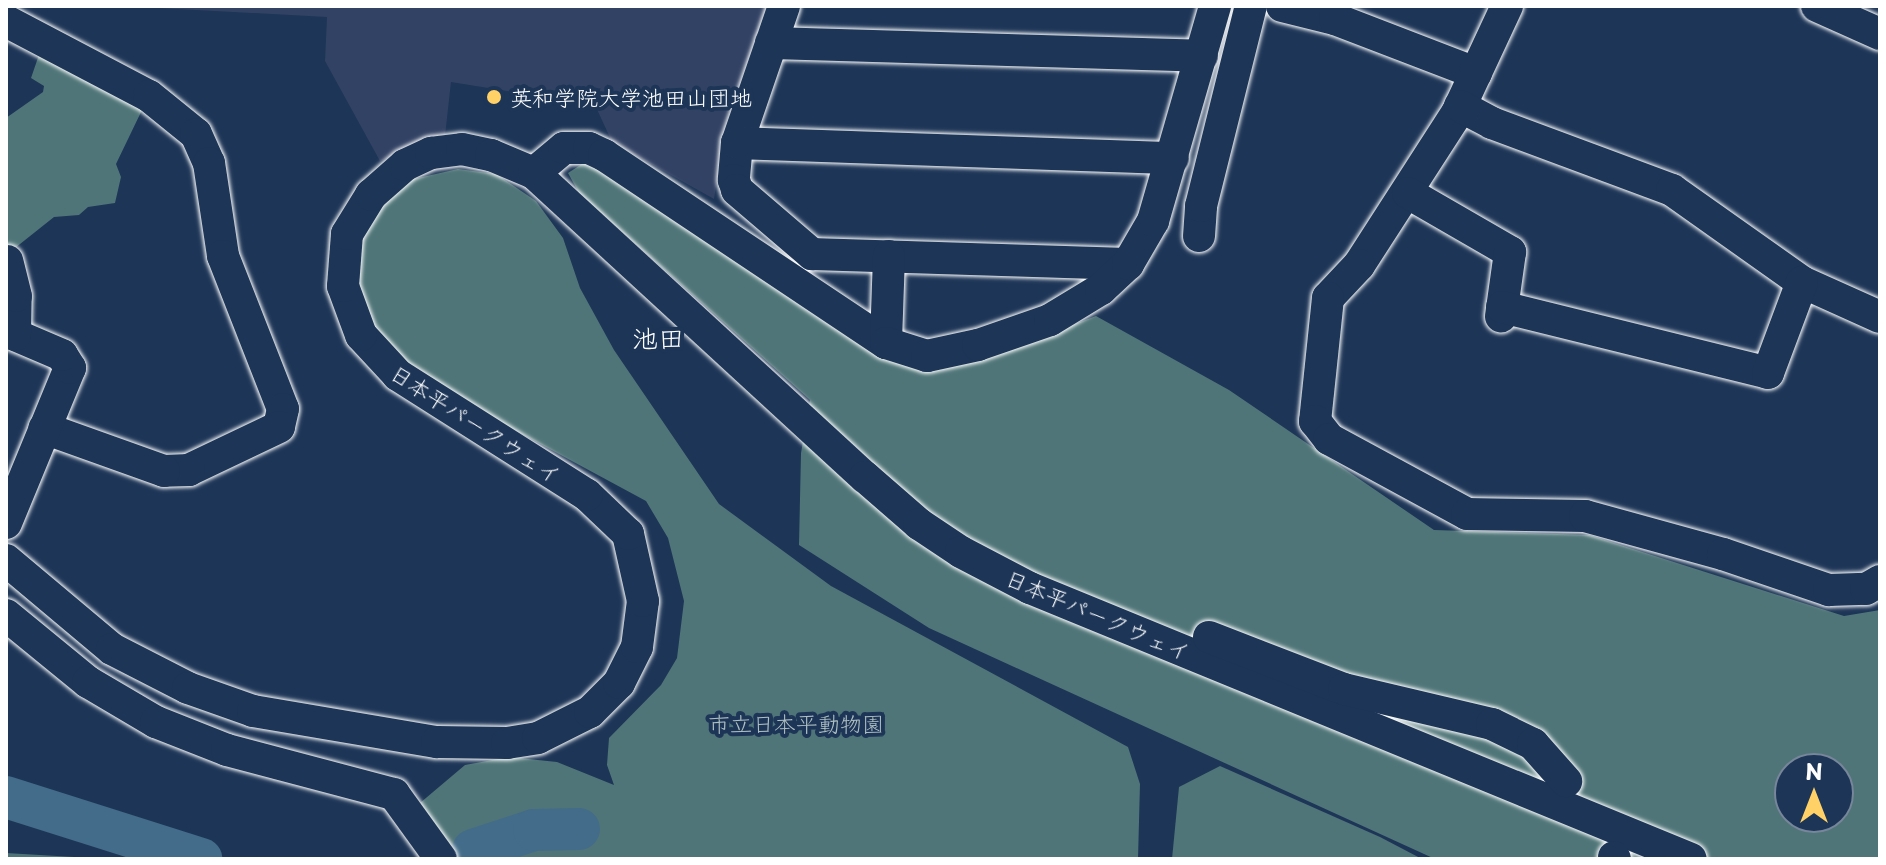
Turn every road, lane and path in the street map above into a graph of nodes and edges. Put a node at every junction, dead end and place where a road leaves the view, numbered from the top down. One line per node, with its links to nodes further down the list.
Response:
1 (784, 6): 9 (street)
2 (1215, 6): 10 (street)
3 (1251, 6): 17 (street)
4 (1282, 6): 11 (street)
5 (1507, 6): 11 (street)
6 (1817, 6): 8 (street)
7 (6, 21): 24 (street)
8 (1880, 34)
9 (771, 43): 10 (street); 13 (street)
10 (1202, 56): 14 (street)
11 (1476, 73): 12 (street)
12 (1460, 106): 16 (street); 21 (street)
13 (737, 143): 14 (street); 18 (street)
14 (1173, 158): 20 (street)
15 (534, 173): 23 (street); 26 (street, 日本平パークウェイ); 28 (street, 日本平パークウェイ)
16 (1408, 193): 21 (street); 27 (street)
17 (1199, 236)
18 (889, 256): 20 (street); 23 (street)
19 (7, 261): 24 (street)
20 (1128, 264): 23 (street)
21 (1802, 282): 22 (street)
22 (1880, 317)
23 (886, 343)
24 (44, 428): 25 (street)
25 (6, 523)
26 (6, 560)
27 (1880, 581)
28 (1030, 588): 32 (street); 34 (street, 日本平パークウェイ)
29 (6, 615): 31 (street)
30 (6, 625): 31 (street)
31 (43, 645): 33 (street)
32 (1566, 781)
33 (441, 859)
34 (1691, 859)

